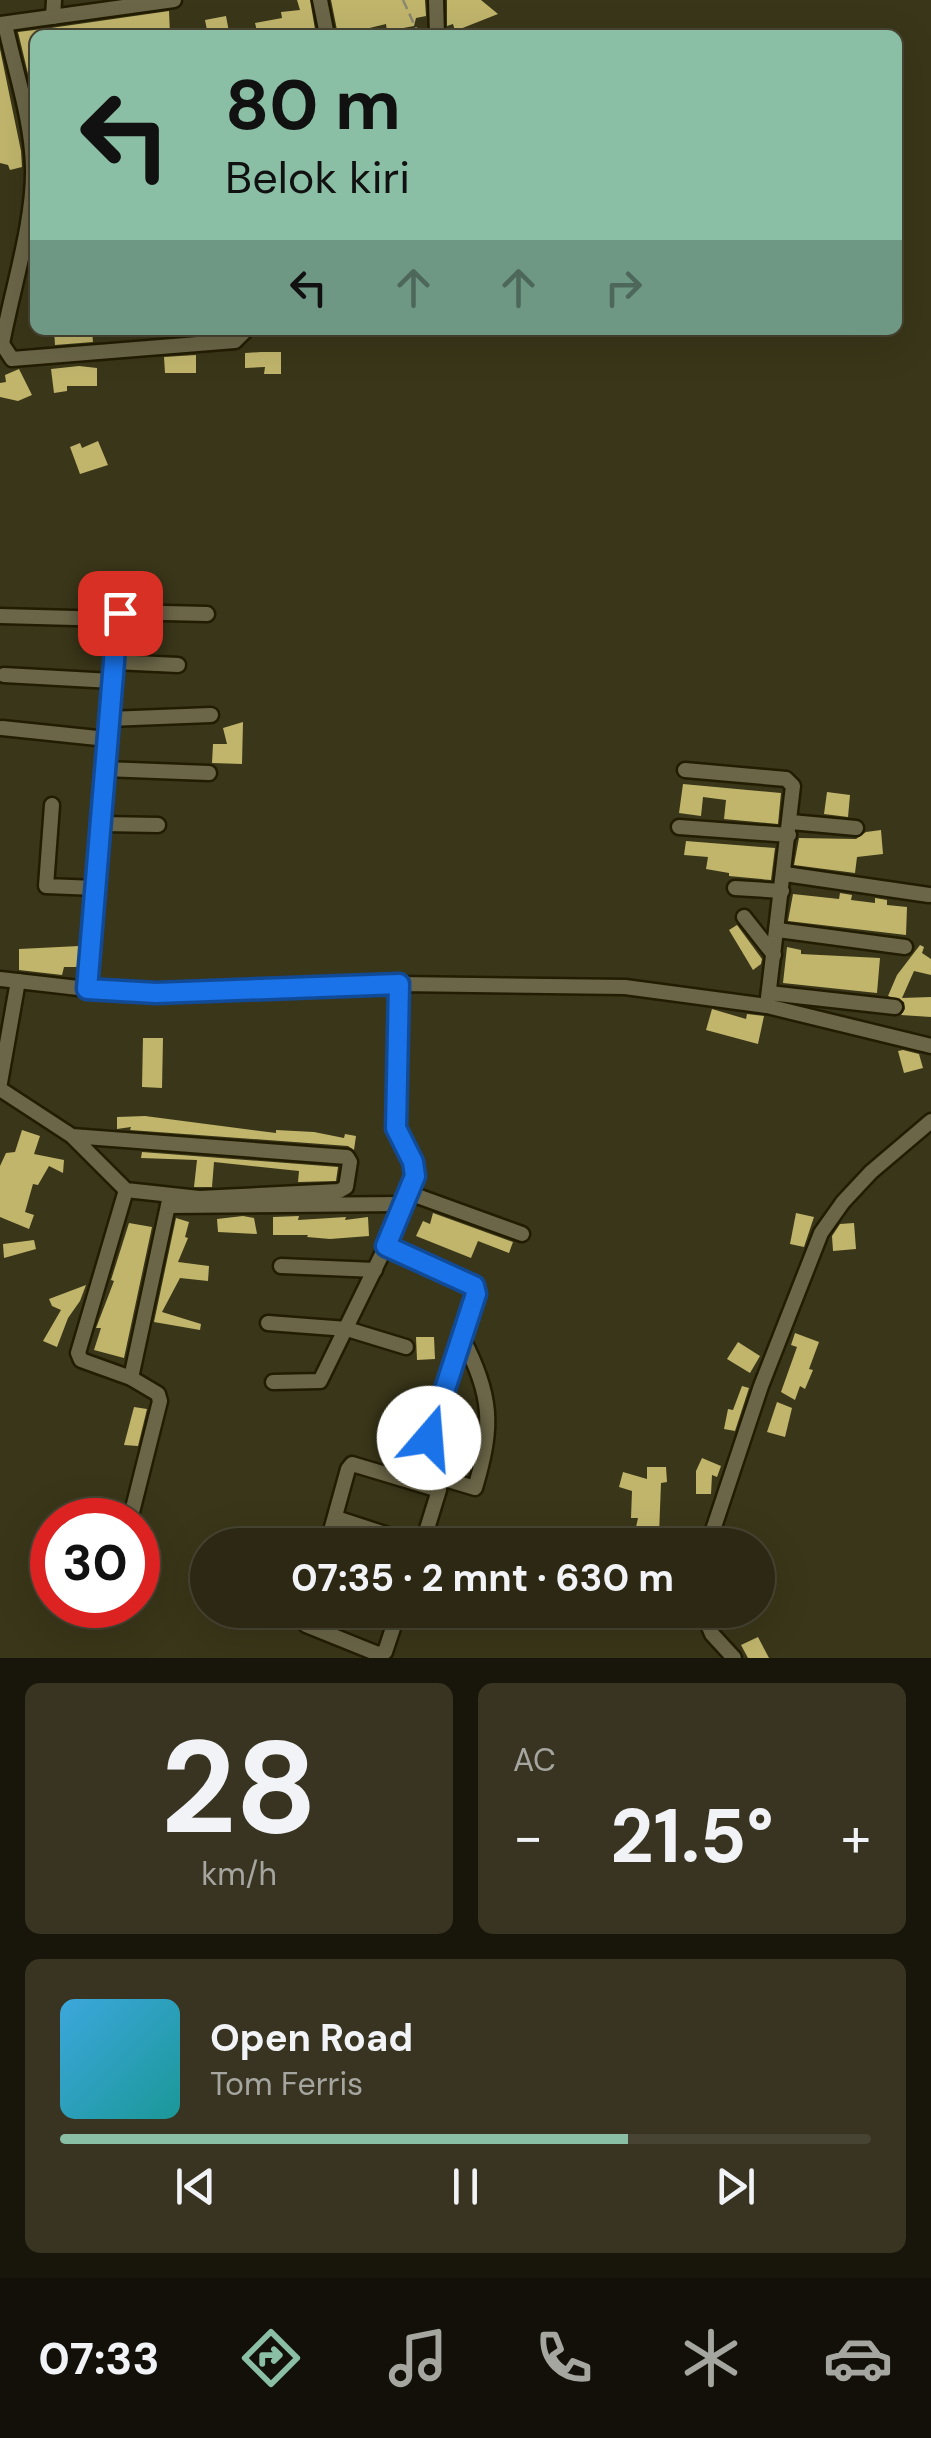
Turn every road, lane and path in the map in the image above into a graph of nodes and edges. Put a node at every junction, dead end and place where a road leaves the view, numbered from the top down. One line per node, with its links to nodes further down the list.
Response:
1 (54, 0): 6 (street)
2 (174, 0): 6 (street)
3 (320, 0): 8 (street)
4 (403, 0): 9 (path)
5 (436, 0): 10 (street)
6 (53, 16): 7 (street)
7 (3, 24): 11 (street)
8 (326, 30)
9 (417, 30)
10 (437, 30)
11 (30, 109)
12 (30, 208): 13 (street)
13 (240, 335)
14 (207, 614): 16 (street)
15 (0, 616): 16 (street)
16 (112, 619): 17 (street)
17 (114, 662): 18 (street); 20 (street)
18 (178, 664)
19 (4, 675): 20 (street)
20 (112, 681): 22 (street)
21 (211, 716): 22 (street)
22 (108, 719): 24 (street)
23 (2, 728): 24 (street)
24 (107, 740): 25 (street)
25 (104, 769): 27 (street); 29 (street)
26 (685, 770): 33 (street)
27 (210, 773)
28 (52, 804): 35 (street)
29 (102, 824): 30 (street); 35 (street)
30 (158, 825)
31 (679, 827): 33 (street)
32 (856, 828): 33 (street)
33 (790, 829): 34 (street)
34 (784, 874): 37 (street); 38 (street)
35 (96, 888): 46 (street)
36 (735, 888): 37 (street)
37 (782, 891): 40 (street)
38 (929, 895)
39 (744, 917): 42 (street)
40 (778, 930): 41 (street); 42 (street)
41 (905, 947)
42 (774, 955): 47 (street)
43 (0, 979): 44 (street)
44 (18, 981): 46 (street); 50 (street)
45 (399, 984): 46 (street); 47 (street); 54 (street)
46 (87, 989)
47 (768, 1000): 48 (street); 49 (street)
48 (895, 1006)
49 (931, 1046)
50 (0, 1086): 52 (street)
51 (931, 1121): 72 (street)
52 (72, 1136): 53 (street); 55 (street)
53 (126, 1190): 55 (street); 64 (street)
54 (406, 1199): 55 (street); 56 (street); 57 (street)
55 (169, 1201): 64 (street)
56 (522, 1234)
57 (386, 1246): 59 (street); 62 (street)
58 (281, 1266): 59 (street)
59 (374, 1270): 61 (street)
60 (268, 1323): 61 (street)
61 (347, 1329): 63 (street); 65 (street)
62 (462, 1337): 66 (street); 66 (street)
63 (406, 1347)
64 (131, 1378): 67 (street)
65 (273, 1382)
66 (416, 1477): 68 (street); 71 (street)
67 (136, 1498)
68 (336, 1518): 69 (street); 70 (street)
69 (333, 1528)
70 (367, 1528)
71 (427, 1528)
72 (714, 1528)
73 (316, 1628): 74 (street)
74 (393, 1628)
75 (708, 1628): 76 (street)
76 (734, 1658)

